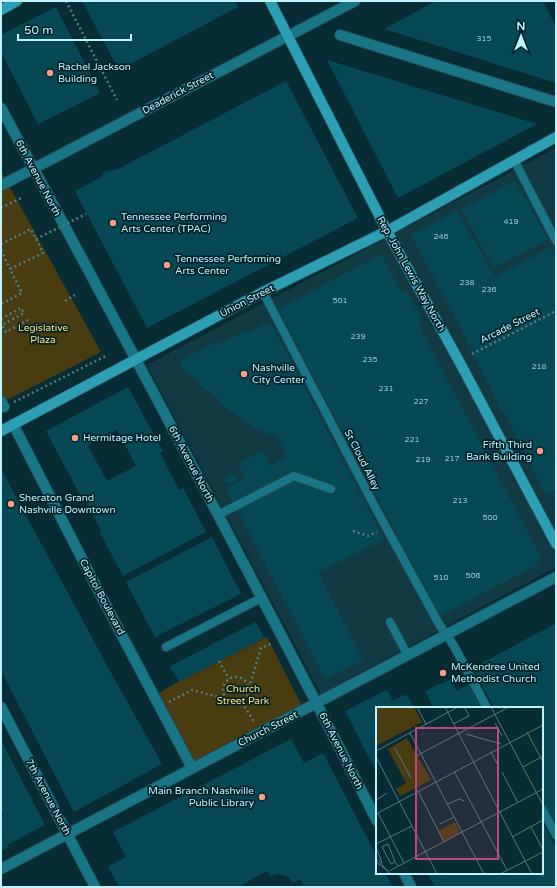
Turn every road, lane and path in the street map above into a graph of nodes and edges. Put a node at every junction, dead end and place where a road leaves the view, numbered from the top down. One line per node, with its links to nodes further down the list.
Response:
1 (17, 1): 5 (main road)
2 (66, 1): 8 (path)
3 (270, 1): 7 (main road, Rep. John Lewis Way North)
4 (355, 1): 7 (street, Deaderick Street)
5 (1, 10)
6 (340, 35): 9 (street)
7 (288, 36): 13 (street, Deaderick Street); 18 (main road, Rep. John Lewis Way North)
8 (117, 100)
9 (556, 102)
10 (1, 108): 13 (street, 6th Avenue North)
11 (556, 137): 12 (main road, Union Street)
12 (514, 160): 18 (main road, Union Street); 20 (lane)
13 (34, 168): 14 (street, Deaderick Street); 33 (street, 6th Avenue North)
14 (2, 185)
15 (21, 198): 16 (path)
16 (1, 208)
17 (86, 214): 19 (path, bridge)
18 (387, 231): 24 (main road, Union Street); 41 (main road, Rep. John Lewis Way North)
19 (36, 240): 21 (path); 23 (path)
20 (556, 241)
21 (1, 244)
22 (1, 250): 23 (path)
23 (10, 269): 27 (path)
24 (263, 292): 33 (main road, Union Street); 45 (lane, St Cloud Alley)
25 (75, 295): 26 (path)
26 (65, 300)
27 (1, 304)
28 (556, 311): 31 (path, Arcade Street)
29 (1, 319): 30 (path)
30 (30, 319)
31 (472, 354)
32 (108, 355): 34 (path)
33 (136, 359): 35 (main road, Union Street); 38 (street, 6th Avenue North)
34 (3, 404)
35 (13, 424): 36 (main road, Union Street); 56 (street, Capitol Boulevard)
36 (1, 430)
37 (330, 489): 38 (lane)
38 (218, 515): 43 (street, 6th Avenue North)
39 (379, 530): 40 (path)
40 (353, 531)
41 (556, 544)
42 (556, 577): 45 (street, Church Street)
43 (262, 598): 46 (street, 6th Avenue North); 47 (lane)
44 (390, 622): 48 (lane)
45 (446, 635): 48 (street, Church Street); 57 (lane, St Cloud Alley)
46 (283, 638): 51 (path); 54 (street, 6th Avenue North)
47 (166, 647)
48 (408, 656): 54 (street, Church Street)
49 (220, 661): 50 (path)
50 (229, 679): 51 (path); 52 (path)
51 (249, 689): 53 (path)
52 (227, 700): 53 (path); 56 (path)
53 (242, 702): 58 (path)
54 (317, 704): 58 (street, Church Street); 61 (street, 6th Avenue North)
55 (1, 707): 62 (street, 7th Avenue North)
56 (160, 707): 59 (street, Capitol Boulevard)
57 (486, 707)
58 (260, 733): 59 (street, Church Street)
59 (192, 768): 62 (street, Church Street)
60 (543, 811): 63 (lane)
61 (376, 819)
62 (68, 834): 64 (street, Church Street); 66 (street, 7th Avenue North)
63 (556, 835)
64 (1, 869)
65 (404, 874): 67 (street)
66 (95, 887)
67 (411, 887)

